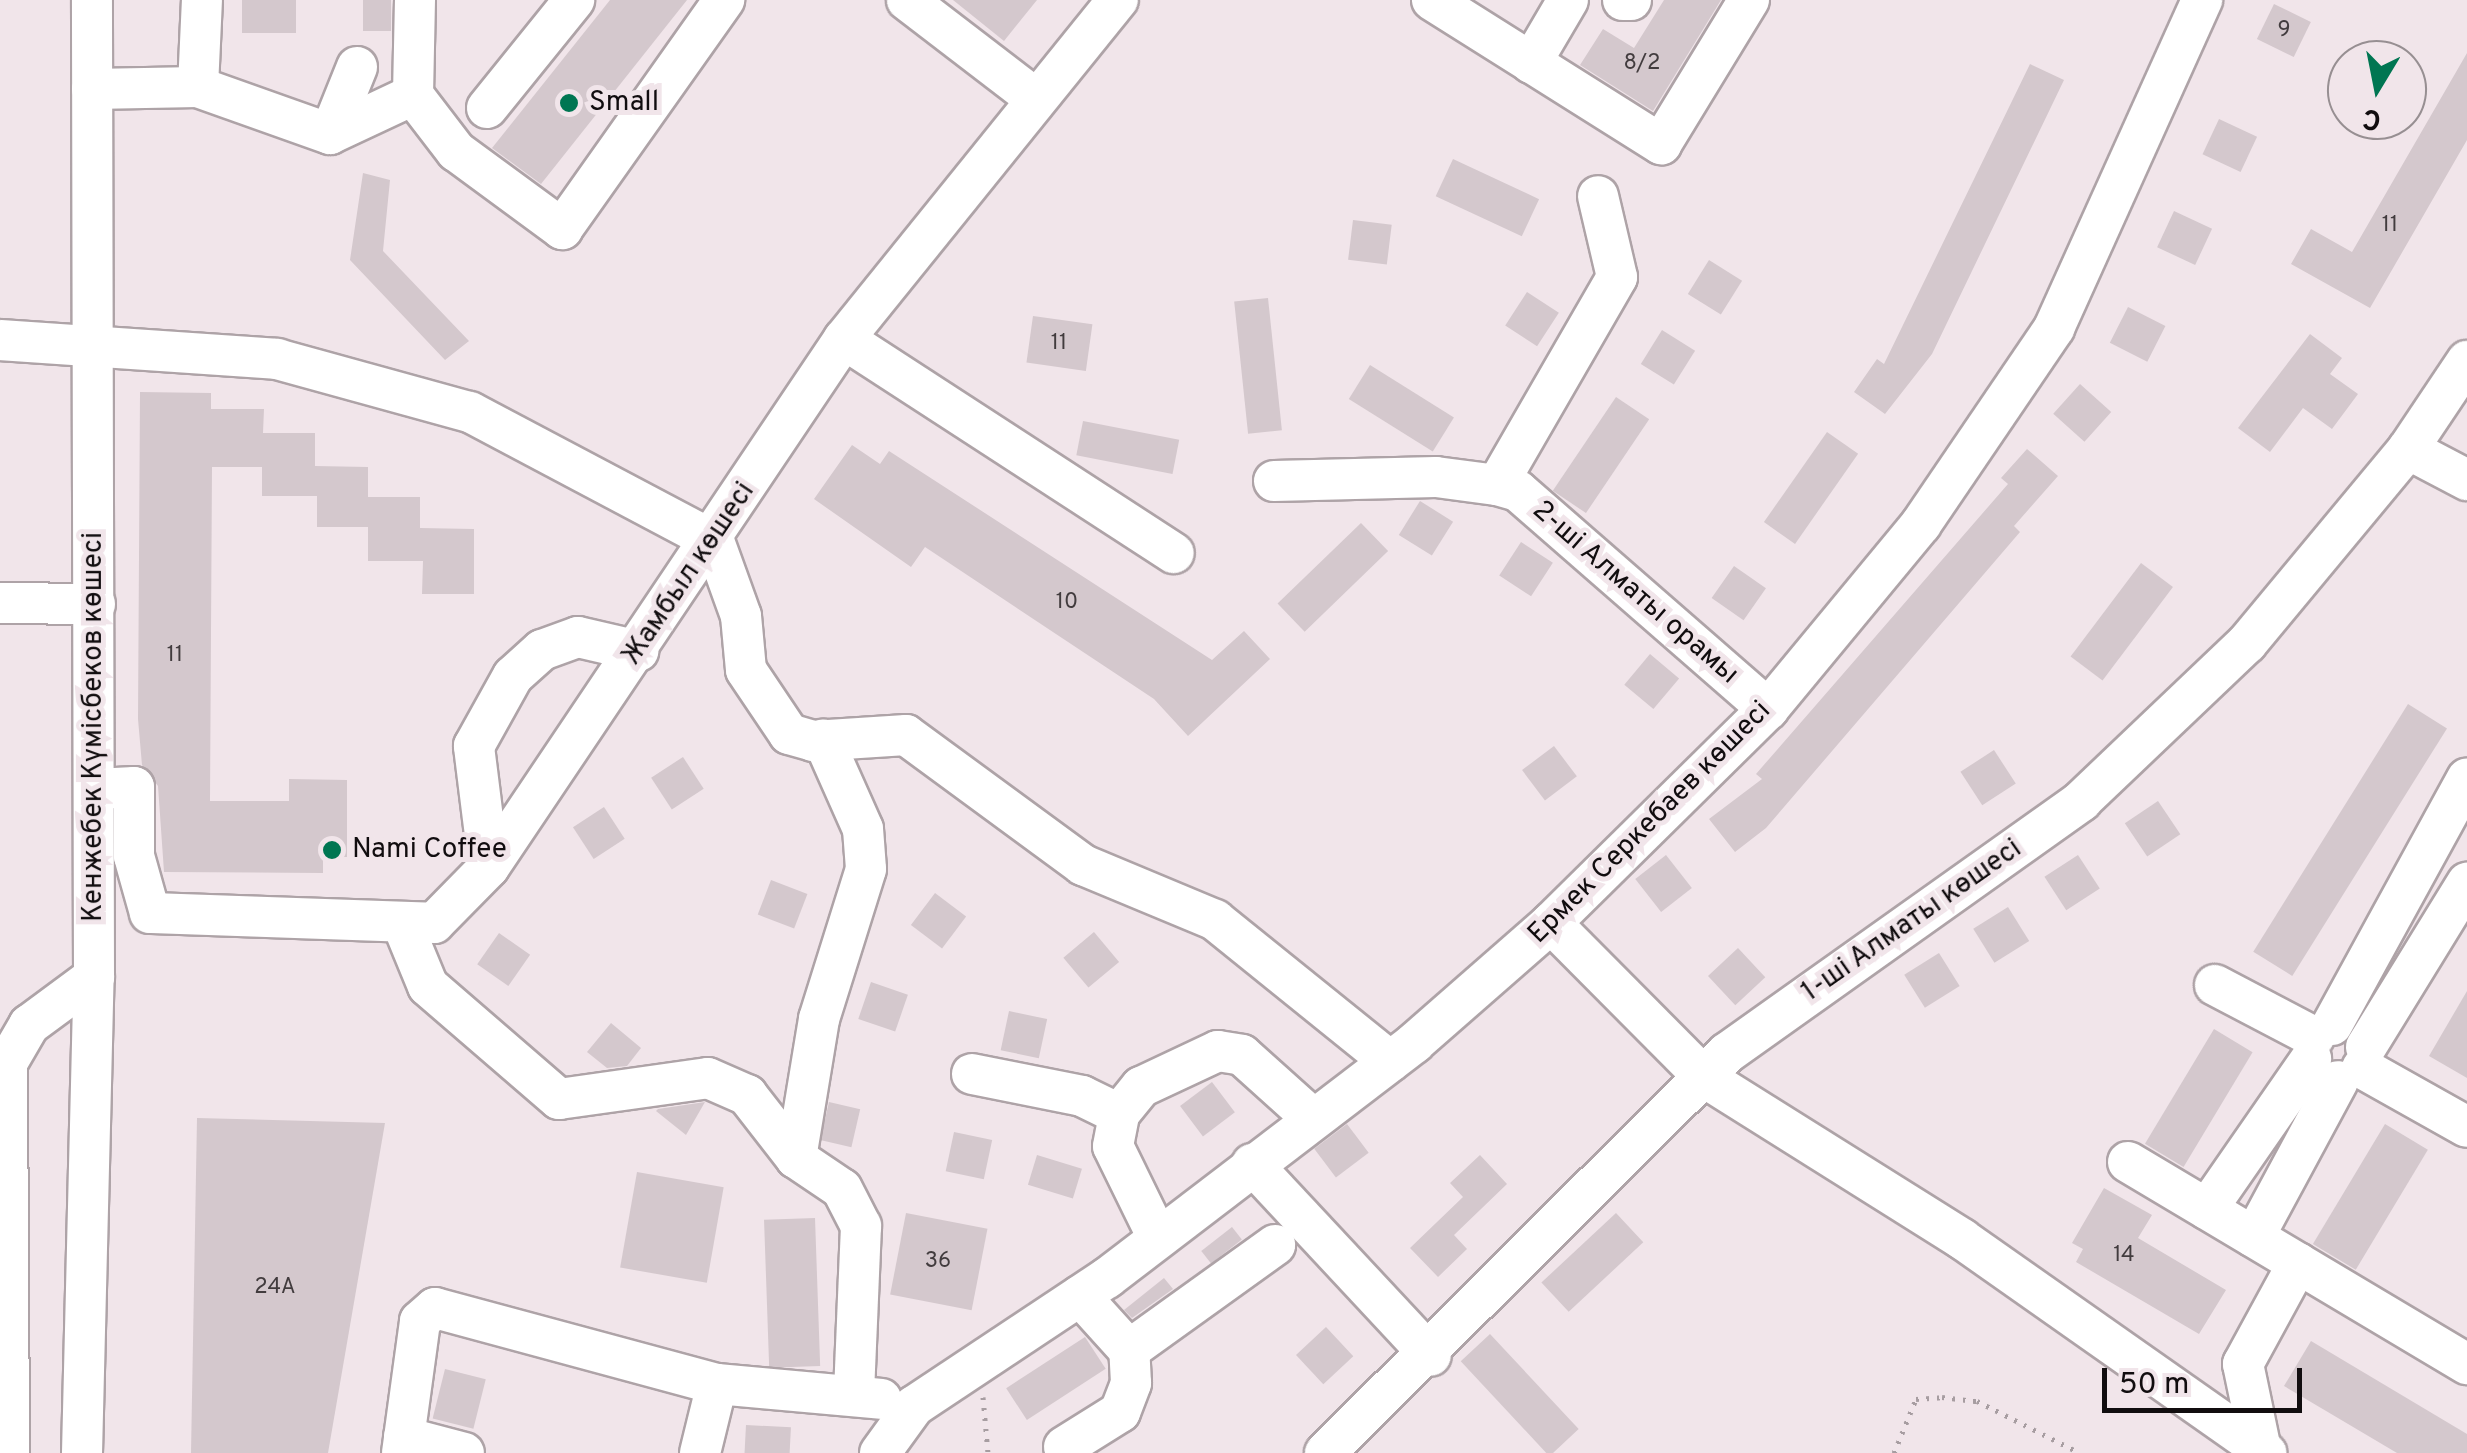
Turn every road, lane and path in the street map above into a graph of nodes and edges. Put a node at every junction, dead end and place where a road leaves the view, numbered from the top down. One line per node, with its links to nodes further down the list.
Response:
1 (62, 0): 14 (street)
2 (202, 0): 17 (street)
3 (415, 0): 19 (street)
4 (574, 0): 21 (street)
5 (724, 0): 19 (street)
6 (907, 0): 20 (street)
7 (1118, 0): 20 (street, Жамбыл көшесі)
8 (1432, 0): 15 (street)
9 (1568, 0): 15 (street)
10 (1623, 0): 11 (street)
11 (1632, 0)
12 (1748, 0): 15 (street)
13 (2202, 0): 37 (street, Ермек Серкебаев көшесі)
14 (92, 14): 18 (street, Кенжебек Күмісбеков көшесі)
15 (1531, 62)
16 (357, 67): 22 (street)
17 (198, 87): 18 (street); 22 (street)
18 (92, 89): 26 (street, Кенжебек Күмісбеков көшесі)
19 (413, 95): 22 (street)
20 (1036, 99): 24 (street, Жамбыл көшесі)
21 (487, 108)
22 (330, 134)
23 (1598, 196): 31 (street)
24 (844, 338): 32 (street, Жамбыл көшесі); 33 (street)
25 (0, 340): 26 (street)
26 (91, 341): 32 (street); 35 (street, Кенжебек Күмісбеков көшесі)
27 (2467, 361): 28 (street, 1-ші Алматы көшесі)
28 (2408, 449): 29 (street); 50 (street, 1-ші Алматы көшесі)
29 (2467, 480)
30 (1274, 481): 31 (street, 2-ші Алматы орамы)
31 (1497, 486): 37 (street, 2-ші Алматы орамы)
32 (714, 540): 36 (street, Жамбыл көшесі); 38 (street)
33 (1174, 553)
34 (0, 603): 35 (street)
35 (95, 604): 40 (street, Кенжебек Күмісбеков көшесі)
36 (638, 651): 41 (street, Жамбыл көшесі); 41 (street)
37 (1768, 709): 44 (street, Ермек Серкебаев көшесі)
38 (823, 739): 48 (street); 54 (street)
39 (2467, 778): 47 (street)
40 (96, 790): 43 (street, Жамбыл көшесі); 45 (street, Кенжебек Күмісбеков көшесі)
41 (489, 868): 43 (street, Жамбыл көшесі)
42 (2467, 883): 47 (street)
43 (402, 923): 54 (street)
44 (1552, 923): 48 (street, Ермек Серкебаев көшесі); 50 (street)
45 (94, 977): 58 (street); 71 (street, Кенжебек Күмісбеков көшесі)
46 (2215, 984): 47 (street)
47 (2337, 1053): 53 (street); 57 (street); 59 (street)
48 (1390, 1061): 52 (street, Ермек Серкебаев көшесі)
49 (972, 1074): 51 (street)
50 (1704, 1077): 65 (street, 1-ші Алматы көшесі); 74 (street)
51 (1119, 1114): 52 (street); 60 (street)
52 (1313, 1118): 56 (street, Ермек Серкебаев көшесі)
53 (2467, 1127)
54 (796, 1158): 69 (street)
55 (2128, 1162): 57 (street)
56 (1252, 1164): 60 (street, Ермек Серкебаев көшесі); 65 (street)
57 (2207, 1209): 59 (street)
58 (3, 1222): 75 (street)
59 (2254, 1237): 62 (street)
60 (1158, 1238): 63 (street, Ермек Серкебаев көшесі)
61 (1275, 1246): 64 (street)
62 (2298, 1263): 66 (street); 74 (street)
63 (1080, 1296): 64 (street); 67 (street, Ермек Серкебаев көшесі)
64 (1130, 1350): 73 (street)
65 (1431, 1356): 80 (street, 1-ші Алматы көшесі)
66 (2467, 1364)
67 (980, 1369): 70 (street, Ермек Серкебаев көшесі); 79 (path)
68 (718, 1384): 69 (street); 72 (street); 77 (street)
69 (854, 1392): 70 (street)
70 (914, 1406): 78 (street, Ермек Серкебаев көшесі)
71 (73, 1444)
72 (403, 1445): 76 (street)
73 (1064, 1447)
74 (2264, 1451)
75 (9, 1453)
76 (464, 1453)
77 (700, 1453)
78 (880, 1453)
79 (988, 1453)
80 (1326, 1453)
81 (1894, 1453): 82 (path)
82 (2080, 1453)

